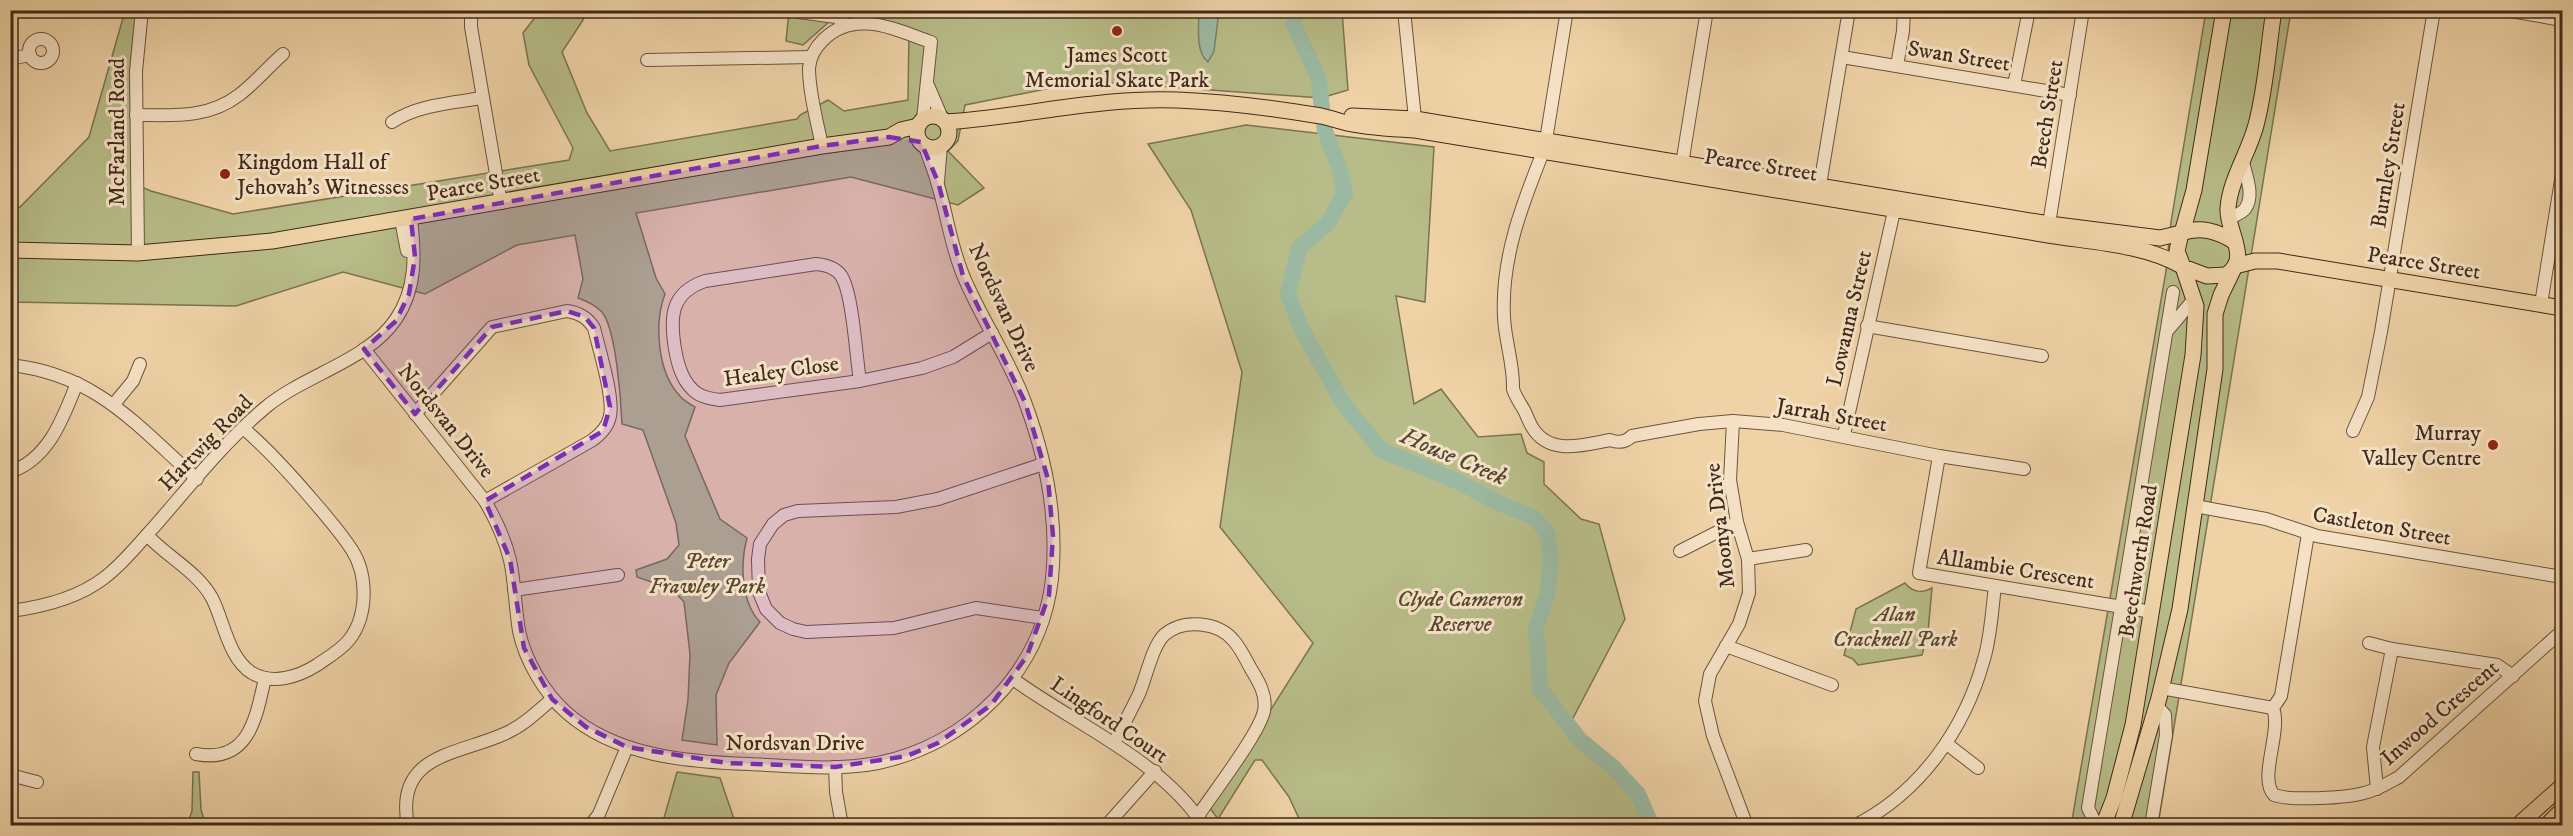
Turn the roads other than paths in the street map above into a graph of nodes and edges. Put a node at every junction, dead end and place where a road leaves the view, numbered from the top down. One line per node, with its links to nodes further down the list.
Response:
1 (142, 10): 28 (street, McFarland Road)
2 (471, 10): 27 (street)
3 (1404, 10): 33 (street)
4 (1567, 10): 38 (street, Jarrah Street)
5 (1707, 10): 39 (street)
6 (1849, 10): 20 (street)
7 (1904, 10): 23 (street)
8 (2029, 10): 25 (street)
9 (2083, 10): 26 (street, Beech Street)
10 (2224, 10): 47 (main road)
11 (2274, 10): 48 (main road)
12 (2434, 10): 54 (street, Burnley Street)
13 (2505, 10): 15 (street)
14 (799, 12): 16 (street)
15 (2562, 20)
16 (846, 25): 19 (street); 24 (street)
17 (283, 54): 28 (street)
18 (30, 55): 21 (street)
19 (811, 57): 22 (street); 37 (street)
20 (1842, 57): 23 (street, Swan Street); 42 (street)
21 (10, 59)
22 (647, 60)
23 (1897, 66): 25 (street, Swan Street)
24 (927, 82): 30 (street); 32 (street)
25 (2014, 85): 26 (street, Swan Street)
26 (2070, 95): 46 (street, Beech Street)
27 (482, 98): 31 (street); 43 (street)
28 (136, 115): 50 (street, McFarland Road)
29 (990, 119): 30 (main road, Pearce Street); 33 (main road, Pearce Street); 35 (main road, Pearce Street)
30 (944, 120): 32 (main road); 35 (main road)
31 (392, 122)
32 (921, 123): 34 (main road, Pearce Street); 36 (main road)
33 (1415, 125): 38 (main road, Pearce Street)
34 (889, 136): 36 (main road, Pearce Street); 37 (main road, Pearce Street)
35 (945, 142): 36 (main road); 41 (street, Nordsvan Drive)
36 (923, 144): 41 (street, Nordsvan Drive)
37 (822, 146): 43 (main road, Pearce Street)
38 (1544, 146): 39 (main road, Pearce Street); 42 (main road, Pearce Street); 70 (street, Jarrah Street)
39 (1682, 164): 42 (main road, Pearce Street)
40 (2562, 174): 57 (street)
41 (938, 182): 61 (street, Nordsvan Drive)
42 (1819, 190): 44 (main road, Pearce Street)
43 (501, 203): 45 (main road, Pearce Street)
44 (1895, 205): 46 (main road, Pearce Street); 59 (street, Lowanna Street)
45 (406, 219): 50 (main road, Pearce Street); 62 (street, Hartwig Road)
46 (2048, 230): 47 (main road, Pearce Street); 52 (main road, Pearce Street)
47 (2181, 233): 48 (main road); 52 (main road)
48 (2235, 242): 51 (main road, Pearce Street); 53 (main road)
49 (10, 250): 50 (main road, Pearce Street)
50 (138, 253)
51 (2278, 261): 53 (main road, Pearce Street); 54 (main road, Pearce Street)
52 (2182, 266): 53 (main road); 56 (main road, Beechworth Road)
53 (2235, 267): 80 (main road)
54 (2390, 279): 57 (main road, Pearce Street); 72 (street, Burnley Street)
55 (2173, 292): 60 (street, Beechworth Road)
56 (2194, 299): 60 (street); 94 (main road, Beechworth Road)
57 (2541, 304): 58 (main road, Pearce Street)
58 (2562, 308)
59 (1867, 326): 63 (street); 73 (street, Lowanna Street)
60 (2167, 331): 91 (street, Beechworth Road)
61 (992, 333): 66 (street, Healey Close); 75 (street, Nordsvan Drive)
62 (364, 349): 69 (street, Nordsvan Drive); 71 (street, Hartwig Road)
63 (2042, 356)
64 (140, 364): 68 (street)
65 (10, 365): 67 (street)
66 (860, 381): 66 (street, Healey Close)
67 (77, 383): 68 (street); 77 (street)
68 (114, 404): 78 (street)
69 (415, 414): 79 (street, Nordsvan Drive); 79 (street)
70 (1733, 421): 73 (street, Jarrah Street); 81 (street, Moonya Drive)
71 (243, 428): 78 (street, Hartwig Road); 101 (street)
72 (2354, 431)
73 (1844, 435): 74 (street, Jarrah Street)
74 (1939, 456): 76 (street, Jarrah Street); 89 (street, Allambie Crescent)
75 (1043, 464): 95 (street, Nordsvan Drive); 95 (street)
76 (2024, 469)
77 (10, 472)
78 (197, 479): 83 (street, Hartwig Road)
79 (485, 501): 90 (street, Nordsvan Drive)
80 (2195, 506): 82 (street, Castleton Street); 92 (main road)
81 (1737, 522): 85 (street); 86 (street, Moonya Drive)
82 (2308, 534): 88 (street, Castleton Street); 107 (street, Inwood Crescent)
83 (147, 535): 93 (street, Hartwig Road); 101 (street)
84 (1806, 550): 86 (street)
85 (1680, 551)
86 (1748, 559): 98 (street, Moonya Drive)
87 (618, 575): 90 (street)
88 (2562, 577)
89 (1995, 586): 91 (street, Allambie Crescent); 109 (street)
90 (514, 590): 105 (street, Nordsvan Drive)
91 (2122, 607): 94 (street, Allambie Crescent); 127 (street, Beechworth Road)
92 (2180, 609): 94 (main road); 104 (main road)
93 (10, 611)
94 (2152, 612): 128 (main road, Beechworth Road)
95 (1043, 618): 102 (street, Nordsvan Drive)
96 (2562, 631): 100 (street, Inwood Crescent)
97 (2369, 643): 99 (street)
98 (1726, 646): 103 (street); 125 (street, Moonya Drive)
99 (2392, 649): 100 (street); 118 (street)
100 (2513, 676): 118 (street, Inwood Crescent)
101 (265, 678): 111 (street)
102 (1013, 679): 108 (street, Lingford Court); 112 (street, Nordsvan Drive)
103 (1832, 685)
104 (2161, 687): 106 (main road); 107 (street)
105 (552, 699): 110 (street, Nordsvan Drive); 121 (street)
106 (2157, 706): 129 (main road); 130 (street)
107 (2273, 708): 118 (street, Inwood Crescent)
108 (1114, 743): 114 (street, Lingford Court); 120 (street)
109 (1947, 744): 113 (street); 126 (street)
110 (627, 747): 112 (street, Nordsvan Drive); 122 (street)
111 (196, 754)
112 (835, 767): 123 (street)
113 (1978, 768)
114 (1155, 771): 120 (street, Lingford Court); 124 (street)
115 (10, 775): 116 (street)
116 (36, 782)
117 (2562, 786): 131 (main road)
118 (2376, 789)
119 (2562, 810): 132 (main road)
120 (1201, 821)
121 (408, 825)
122 (590, 825)
123 (842, 825)
124 (1106, 825)
125 (1747, 825)
126 (1854, 825)
127 (2097, 825)
128 (2103, 825)
129 (2121, 825)
130 (2151, 825)
131 (2517, 825)
132 (2546, 825)

